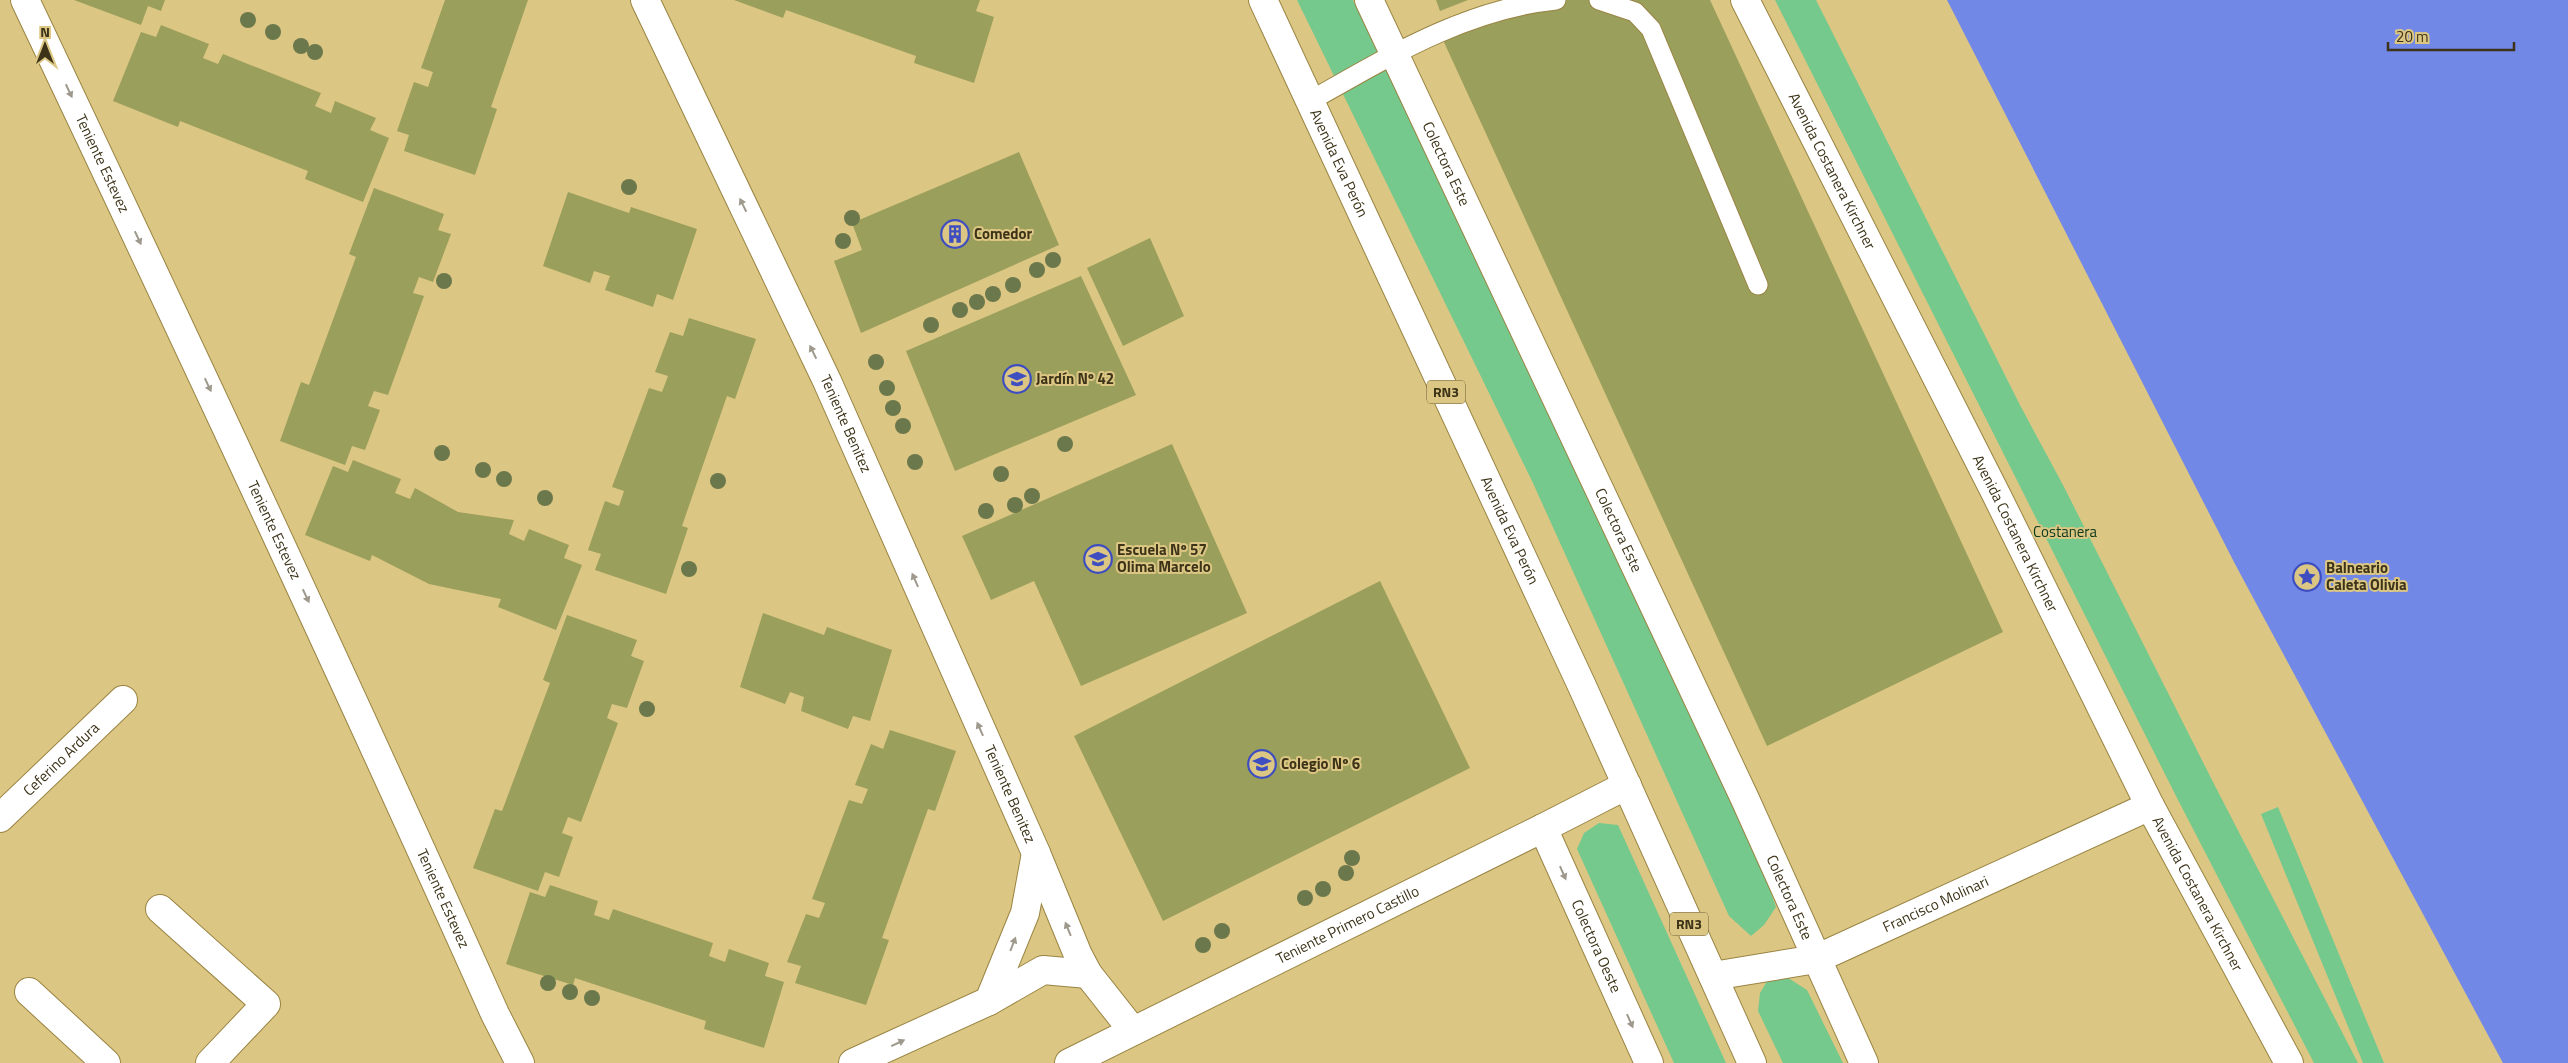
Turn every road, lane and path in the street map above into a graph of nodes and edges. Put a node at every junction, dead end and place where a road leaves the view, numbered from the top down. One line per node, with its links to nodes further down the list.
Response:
1 (25, 0): 26 (main road, Teniente Estevez, one-way to 26)
2 (645, 0): 16 (main road, Teniente Benitez, one-way to 2)
3 (1263, 0): 9 (main road, Avenida Eva Perón / RN3)
4 (1369, 0): 8 (main road, Colectora Este)
5 (1556, 0): 8 (lane)
6 (1599, 0): 10 (lane)
7 (1745, 0): 13 (main road, Avenida Costanera Kirchner)
8 (1394, 53): 9 (lane); 18 (main road, Colectora Este)
9 (1310, 101): 12 (main road, Avenida Eva Perón / RN3)
10 (1758, 285)
11 (123, 700): 14 (main road, Ceferino Ardura)
12 (1627, 785): 15 (main road, Teniente Primero Castillo); 20 (main road, Avenida Eva Perón / RN3)
13 (2150, 806): 18 (main road, Francisco Molinari); 32 (main road, Avenida Costanera Kirchner)
14 (0, 818)
15 (1543, 828): 23 (main road, Teniente Primero Castillo); 29 (main road, Colectora Oeste, one-way to 29)
16 (1036, 853): 19 (main road, Teniente Benitez, one-way to 16); 22 (main road, one-way to 16)
17 (160, 909): 25 (main road)
18 (1816, 959): 20 (main road, Francisco Molinari); 31 (main road, Colectora Este)
19 (1088, 974): 22 (main road); 23 (main road, Teniente Benitez)
20 (1713, 976): 30 (main road, Avenida Eva Perón / RN3)
21 (29, 992): 24 (main road)
22 (989, 1001): 27 (main road, one-way to 22)
23 (1133, 1031): 28 (main road, Teniente Primero Castillo)
24 (106, 1063)
25 (210, 1063)
26 (520, 1063)
27 (854, 1063)
28 (1069, 1063)
29 (1650, 1063)
30 (1752, 1063)
31 (1864, 1063)
32 (2288, 1063)

